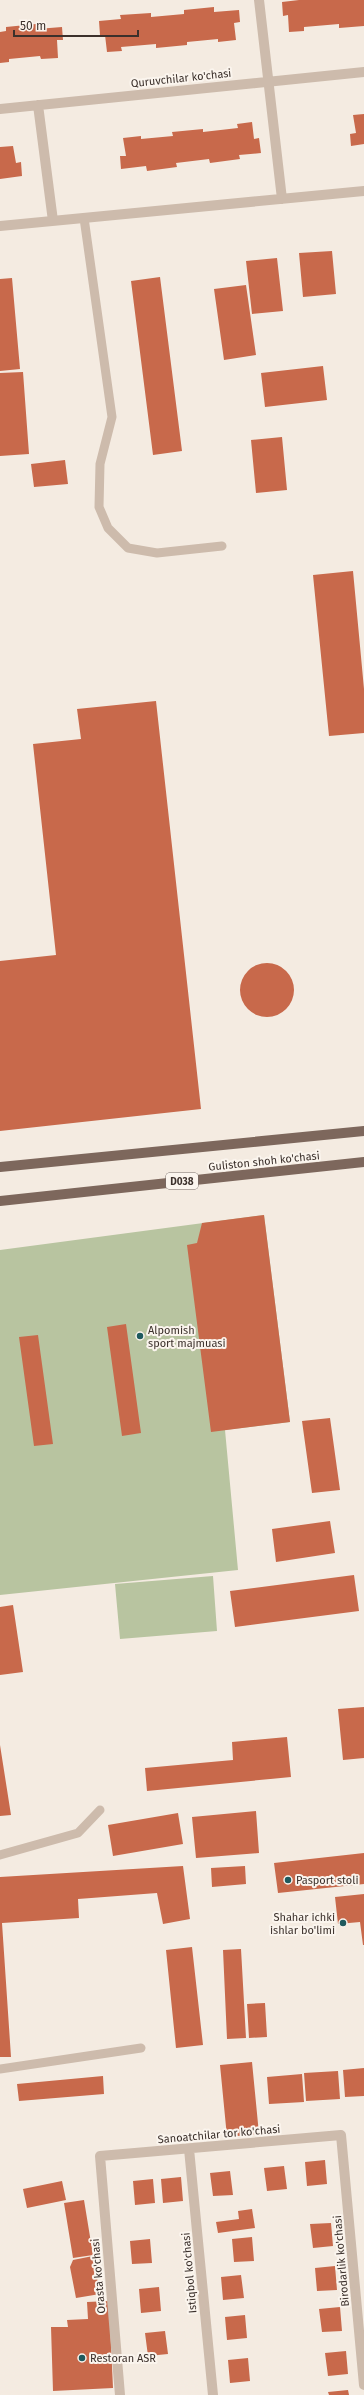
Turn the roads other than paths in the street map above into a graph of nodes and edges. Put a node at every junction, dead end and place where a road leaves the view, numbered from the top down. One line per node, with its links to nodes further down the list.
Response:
1 (259, 0): 3 (street)
2 (364, 72): 3 (street, Quruvchilar ko'chasi)
3 (269, 81): 4 (street, Quruvchilar ko'chasi); 7 (street)
4 (38, 105): 5 (street, Quruvchilar ko'chasi); 9 (street)
5 (0, 109)
6 (364, 191): 7 (street)
7 (282, 199): 8 (street)
8 (84, 218): 9 (street); 11 (lane)
9 (53, 221): 10 (street)
10 (0, 226)
11 (222, 546)
12 (364, 1131): 14 (main road, Guliston shoh ko'chasi)
13 (364, 1162): 15 (main road, Guliston shoh ko'chasi / D038)
14 (0, 1167)
15 (0, 1200)
16 (100, 1810): 17 (lane)
17 (0, 1855)
18 (141, 2048): 19 (lane)
19 (0, 2069)
20 (341, 2135): 21 (street, Sanoatchilar tor ko'chasi); 23 (street, Birodarlik ko'chasi)
21 (189, 2149): 22 (street, Sanoatchilar tor ko'chasi); 25 (street, Istiqbol ko'chasi)
22 (100, 2156): 24 (street, Orasta ko'chasi)
23 (364, 2385)
24 (120, 2395)
25 (213, 2395)

